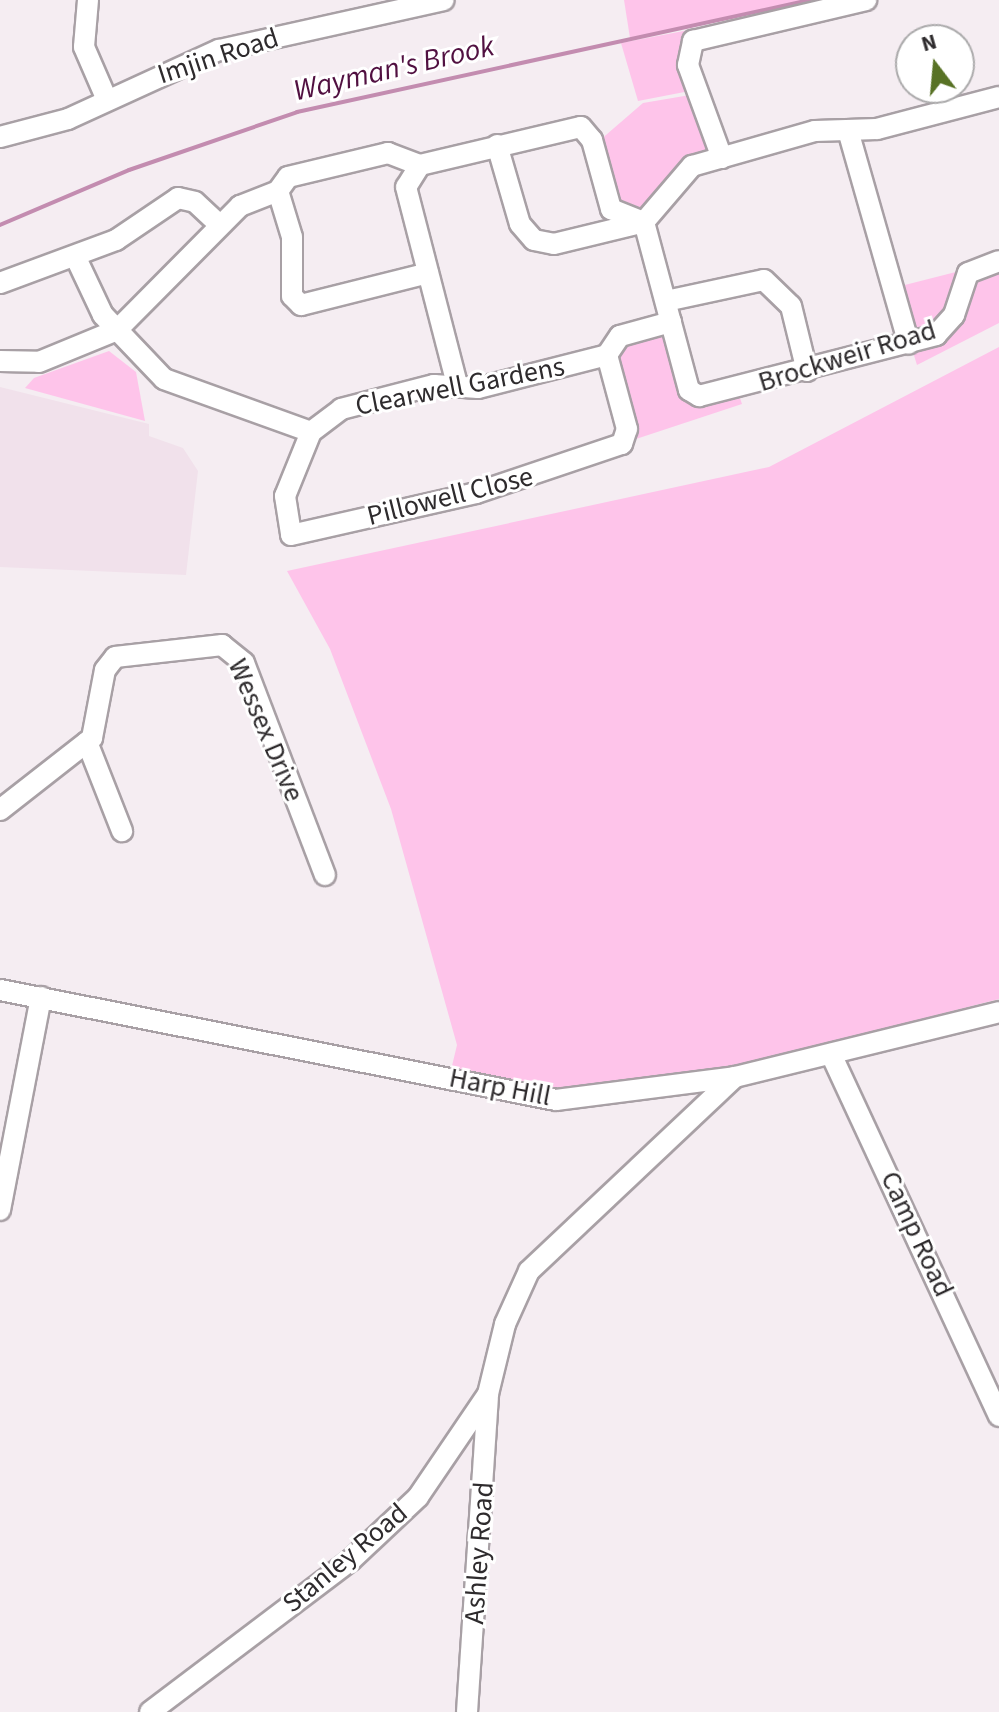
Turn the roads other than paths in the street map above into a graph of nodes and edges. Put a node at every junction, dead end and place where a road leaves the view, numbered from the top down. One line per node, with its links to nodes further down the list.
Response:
1 (88, 0): 6 (street)
2 (444, 0): 4 (street, Imjin Road)
3 (866, 0): 10 (street)
4 (420, 2): 6 (street, Imjin Road)
5 (999, 97): 7 (street)
6 (107, 100): 8 (street, Imjin Road)
7 (849, 134): 10 (street); 22 (street)
8 (0, 137)
9 (497, 145): 11 (street); 13 (street); 13 (street)
10 (722, 158): 13 (street)
11 (420, 165): 12 (street); 17 (street)
12 (278, 191): 14 (street); 17 (street)
13 (644, 222): 19 (street)
14 (219, 224): 15 (street); 21 (street)
15 (76, 258): 18 (street); 21 (street)
16 (999, 261): 22 (street, Brockweir Road)
17 (428, 273): 26 (street)
18 (0, 283)
19 (666, 301): 20 (street); 25 (street)
20 (671, 322): 23 (street, Clearwell Gardens); 25 (street, Brockweir Road)
21 (117, 330): 24 (street); 27 (street)
22 (909, 344): 25 (street, Brockweir Road)
23 (607, 355): 26 (street, Clearwell Gardens); 27 (street, Pillowell Close)
24 (0, 361)
25 (807, 371)
26 (457, 384): 27 (street, Clearwell Gardens)
27 (311, 432)
28 (87, 742): 29 (street); 30 (street); 31 (street, Wessex Drive)
29 (0, 810)
30 (122, 831)
31 (325, 875)
32 (0, 990): 33 (street, Harp Hill)
33 (41, 997): 36 (street, Harp Hill); 37 (street)
34 (999, 1012): 35 (street, Harp Hill)
35 (831, 1054): 36 (street, Harp Hill); 39 (street, Camp Road)
36 (735, 1077): 38 (street, Stanley Road)
37 (0, 1210)
38 (488, 1394): 40 (street, Stanley Road); 41 (street, Ashley Road)
39 (999, 1416)
40 (462, 1439): 41 (street); 42 (street, Stanley Road)
41 (487, 1446): 43 (street, Ashley Road)
42 (150, 1712)
43 (467, 1712)

